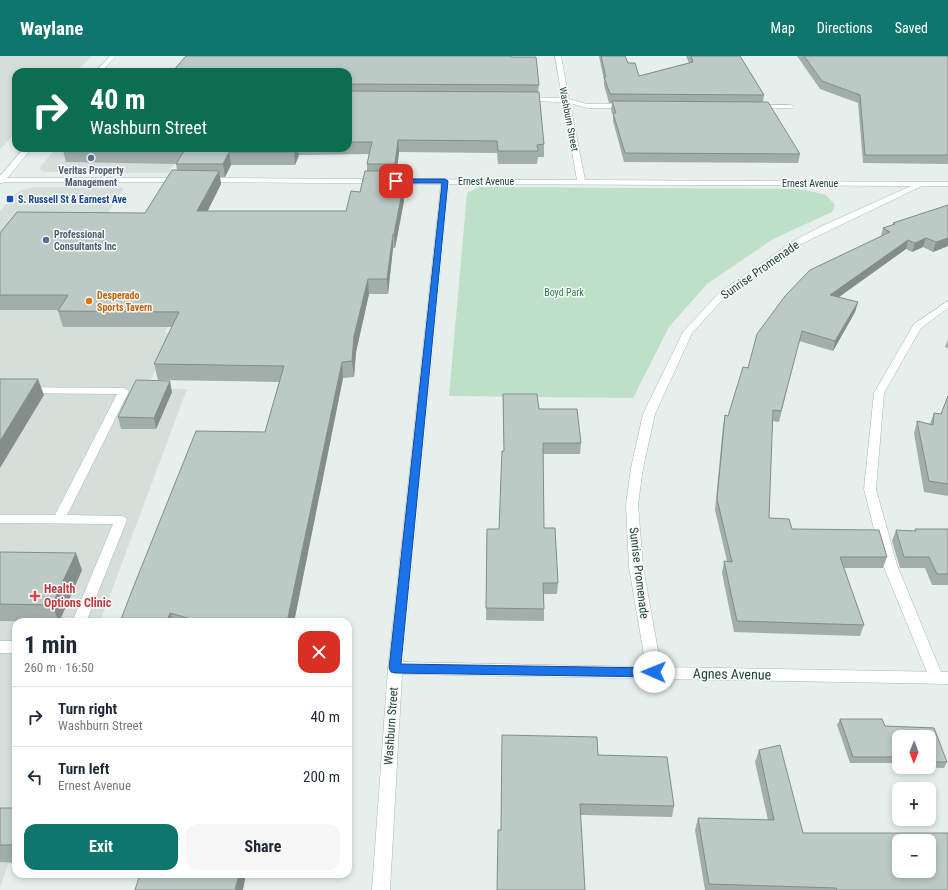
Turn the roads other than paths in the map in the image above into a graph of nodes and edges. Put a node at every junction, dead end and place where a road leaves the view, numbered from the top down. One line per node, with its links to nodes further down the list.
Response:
1 (113, 56): 3 (street)
2 (558, 56): 5 (street, Washburn Street)
3 (102, 68)
4 (519, 99): 5 (street)
5 (565, 100): 6 (street); 12 (street, Washburn Street)
6 (634, 106)
7 (752, 107): 8 (street)
8 (791, 107)
9 (24, 152): 10 (street)
10 (0, 180): 11 (street, Ernest Avenue)
11 (445, 181): 12 (street, Ernest Avenue); 22 (street, Washburn Street)
12 (581, 181): 13 (street, Ernest Avenue)
13 (923, 184): 14 (street, Ernest Avenue); 23 (street, Sunrise Promenade)
14 (948, 184)
15 (948, 304): 24 (street)
16 (0, 390): 18 (street)
17 (0, 518): 18 (street)
18 (59, 519): 19 (street)
19 (81, 618)
20 (0, 647): 21 (street)
21 (12, 647)
22 (395, 668): 23 (street, Agnes Avenue); 25 (street, Washburn Street)
23 (654, 672): 24 (street, Agnes Avenue)
24 (942, 678)
25 (381, 890)

